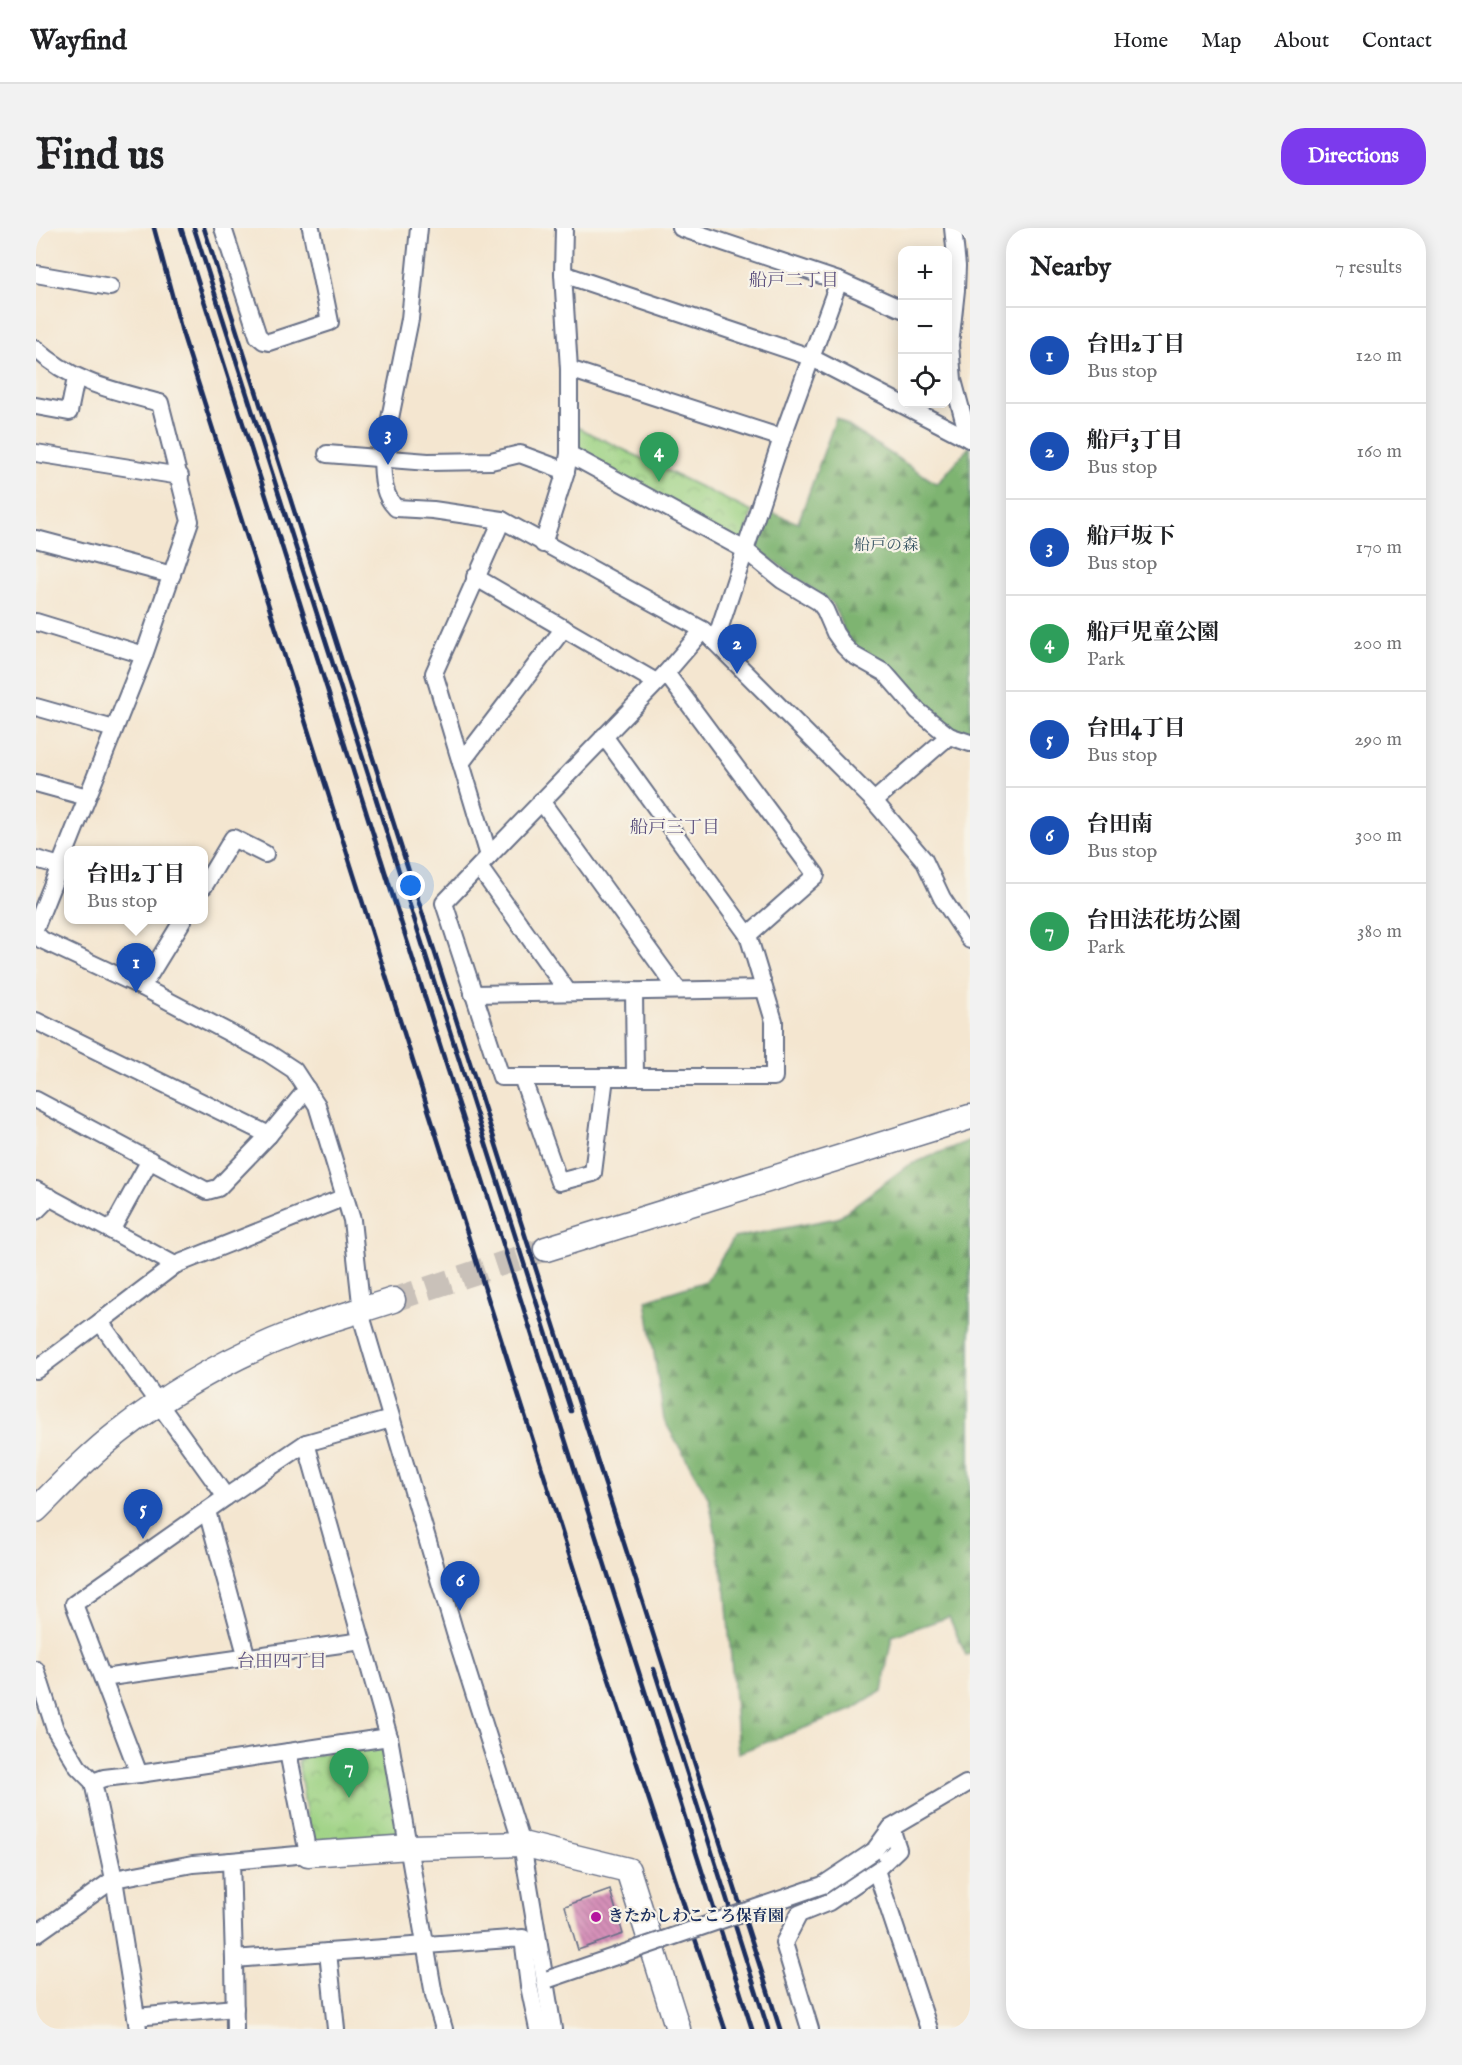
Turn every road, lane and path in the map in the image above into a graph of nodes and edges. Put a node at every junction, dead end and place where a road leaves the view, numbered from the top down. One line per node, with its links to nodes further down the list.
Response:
1 (223, 228): 2 (street)
2 (311, 228)
3 (419, 228): 24 (street)
4 (564, 228): 9 (street)
5 (681, 228): 7 (street)
6 (953, 228): 12 (street)
7 (726, 235): 10 (street)
8 (36, 274): 11 (street)
9 (563, 274): 17 (street); 18 (street)
10 (838, 281): 13 (street); 17 (street)
11 (110, 287)
12 (963, 293): 14 (street)
13 (898, 307)
14 (952, 323)
15 (36, 349): 19 (street)
16 (951, 354): 17 (street)
17 (810, 357): 21 (street)
18 (569, 369): 21 (street); 25 (street)
19 (76, 378): 20 (street); 26 (street)
20 (36, 406)
21 (782, 438): 30 (street)
22 (36, 453): 26 (street)
23 (327, 454): 24 (street)
24 (382, 458): 25 (street); 27 (street)
25 (568, 462): 29 (street); 30 (street)
26 (180, 476): 31 (street)
27 (502, 520): 29 (street); 32 (street)
28 (36, 539): 31 (street)
29 (543, 544): 35 (street)
30 (745, 549): 35 (street); 41 (street)
31 (172, 574): 36 (street)
32 (475, 577): 34 (street); 43 (street)
33 (36, 622): 36 (street)
34 (564, 628): 37 (street); 43 (street)
35 (709, 636): 37 (street); 47 (street)
36 (144, 655): 39 (street)
37 (661, 677): 40 (street); 58 (street)
38 (36, 707): 39 (street)
39 (114, 729): 45 (street)
40 (604, 736): 46 (street); 58 (street)
41 (949, 736): 42 (street); 47 (street)
42 (970, 743)
43 (461, 763): 52 (street)
44 (36, 783): 45 (street)
45 (87, 797): 48 (street)
46 (541, 801): 52 (street); 62 (street)
47 (874, 801): 59 (street)
48 (68, 846)
49 (265, 854): 54 (street)
50 (64, 856): 53 (street)
51 (36, 859): 53 (street)
52 (484, 861): 64 (street); 65 (street)
53 (60, 866): 56 (street)
54 (208, 879)
55 (181, 924): 60 (street)
56 (36, 926)
57 (36, 934): 60 (street)
58 (748, 935): 61 (street)
59 (970, 940)
60 (142, 987): 70 (street)
61 (764, 989): 62 (street); 69 (street)
62 (678, 990): 63 (street)
63 (634, 991): 64 (street); 69 (street)
64 (568, 992): 65 (street)
65 (473, 994): 67 (street)
66 (36, 1021): 73 (street)
67 (522, 1077): 68 (street); 68 (street)
68 (605, 1077): 69 (street)
69 (635, 1077)
70 (307, 1089): 73 (street); 76 (street)
71 (36, 1100): 74 (street)
72 (970, 1117): 79 (street)
73 (268, 1135): 74 (street)
74 (150, 1160): 78 (street)
75 (43, 1193): 77 (street); 78 (street)
76 (345, 1197): 80 (street); 82 (street)
77 (36, 1211)
78 (112, 1230): 80 (street)
79 (546, 1249)
80 (175, 1264): 83 (street)
81 (393, 1300): 82 (street)
82 (361, 1311): 85 (street); 86 (street)
83 (100, 1322): 84 (street); 85 (street)
84 (36, 1370)
85 (159, 1403): 88 (street); 89 (street)
86 (391, 1419): 87 (street); 101 (street)
87 (306, 1443): 88 (street); 91 (street)
88 (226, 1497): 90 (street)
89 (36, 1510)
90 (207, 1511): 92 (street); 93 (street)
91 (362, 1641): 92 (street); 95 (street)
92 (247, 1658): 93 (street)
93 (104, 1678): 97 (street)
94 (38, 1682): 98 (street)
95 (389, 1737): 96 (street); 102 (street)
96 (288, 1752): 97 (street); 103 (street)
97 (140, 1774): 98 (street)
98 (93, 1782): 106 (street)
99 (969, 1787): 100 (street)
100 (891, 1827): 105 (street); 111 (street, bridge)
101 (522, 1844): 102 (street); 111 (street); 119 (street)
102 (410, 1847): 103 (street); 108 (street)
103 (308, 1854): 104 (street)
104 (231, 1862): 106 (street); 110 (street)
105 (876, 1870): 120 (street); 121 (street)
106 (114, 1879): 107 (street); 113 (street)
107 (36, 1934)
108 (424, 1944): 109 (street); 116 (street); 117 (street)
109 (328, 1952): 110 (street); 115 (street)
110 (234, 1959): 112 (street)
111 (547, 1980): 118 (street)
112 (235, 2008): 113 (street); 114 (street)
113 (137, 2023)
114 (235, 2029)
115 (336, 2029)
116 (444, 2029)
117 (538, 2029)
118 (553, 2029)
119 (678, 2029)
120 (810, 2029)
121 (929, 2029)

